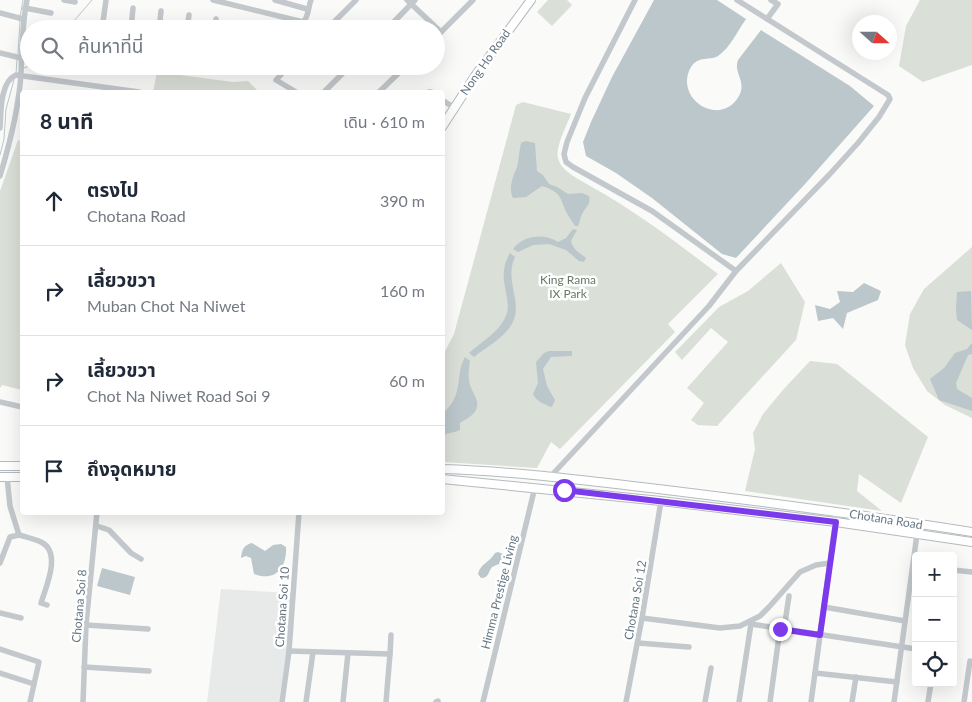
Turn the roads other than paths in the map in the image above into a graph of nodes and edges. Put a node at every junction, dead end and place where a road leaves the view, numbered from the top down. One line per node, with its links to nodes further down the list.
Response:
1 (27, 0): 15 (street)
2 (64, 0): 14 (street)
3 (106, 0): 24 (street)
4 (215, 0): 28 (street)
5 (274, 0): 17 (street)
6 (311, 0): 17 (street)
7 (356, 0): 30 (street)
8 (474, 0): 33 (street)
9 (531, 0): 45 (main road, Nong Ho Road)
10 (635, 0): 49 (street)
11 (737, 0): 23 (street)
12 (771, 0): 23 (street)
13 (411, 1): 31 (street); 32 (street)
14 (75, 2)
15 (26, 8): 20 (street); 22 (street)
16 (133, 8): 25 (street)
17 (307, 8): 29 (street)
18 (161, 11): 26 (street)
19 (0, 13): 22 (street)
20 (51, 13)
21 (189, 15): 27 (street)
22 (23, 19)
23 (767, 19): 49 (street)
24 (103, 20)
25 (132, 20)
26 (160, 20)
27 (188, 20)
28 (293, 20)
29 (305, 20)
30 (336, 20)
31 (395, 20)
32 (427, 20)
33 (445, 28)
34 (0, 53): 35 (street)
35 (20, 58)
36 (20, 75): 40 (street); 47 (street); 48 (street)
37 (281, 75): 41 (street)
38 (341, 75): 42 (street)
39 (397, 75): 43 (street)
40 (126, 90)
41 (293, 90)
42 (326, 90)
43 (381, 90)
44 (445, 102): 45 (street)
45 (455, 108): 46 (main road, Nong Ho Road)
46 (445, 122)
47 (0, 128)
48 (0, 176)
49 (736, 270): 56 (street)
50 (0, 402): 51 (street)
51 (20, 407)
52 (0, 466): 53 (main road)
53 (20, 466)
54 (445, 469): 56 (main road, Chotana Road)
55 (20, 476): 57 (main road)
56 (550, 476): 61 (main road, Chotana Road)
57 (4, 477): 68 (street)
58 (445, 479): 59 (main road, Chotana Road)
59 (535, 488): 60 (main road, Chotana Road); 114 (street, Himma Prestige Living)
60 (661, 501): 64 (main road, Chotana Road); 82 (street, Chotana Soi 12)
61 (837, 511): 64 (street); 66 (main road, Chotana Road)
62 (97, 515): 65 (street, Chotana Soi 8)
63 (299, 515): 94 (street, Chotana Soi 10)
64 (836, 522): 67 (main road, Chotana Road); 73 (street)
65 (96, 526): 71 (street); 84 (street, Chotana Soi 8)
66 (972, 532)
67 (917, 534): 69 (main road, Chotana Road); 70 (street)
68 (19, 535): 72 (street); 78 (street)
69 (972, 542)
70 (915, 552)
71 (141, 559)
72 (0, 563)
73 (830, 563): 79 (street); 82 (street)
74 (957, 570): 75 (street)
75 (972, 572)
76 (912, 580): 83 (street)
77 (790, 596): 86 (street)
78 (47, 605)
79 (824, 607): 83 (street); 88 (street)
80 (0, 614): 81 (street)
81 (21, 618)
82 (642, 618): 89 (street, Chotana Soi 12)
83 (905, 621): 91 (street)
84 (86, 625): 85 (street); 99 (street, Chotana Soi 8)
85 (148, 629)
86 (782, 629): 88 (street); 117 (street); 118 (street)
87 (391, 635): 97 (street)
88 (820, 635): 91 (street); 103 (street)
89 (638, 643): 90 (street); 115 (street, Chotana Soi 12)
90 (689, 647)
91 (902, 647): 92 (street); 105 (street)
92 (912, 648)
93 (0, 649): 106 (street)
94 (290, 651): 95 (street); 110 (street, Chotana Soi 10)
95 (313, 652): 96 (street); 111 (street)
96 (348, 652): 97 (street); 112 (street)
97 (390, 654): 113 (street)
98 (970, 661): 123 (street)
99 (84, 667): 101 (street); 109 (street, Chotana Soi 8)
100 (711, 668): 116 (street)
101 (149, 671)
102 (0, 673): 106 (street)
103 (815, 673): 104 (street); 119 (street)
104 (856, 677): 105 (street); 120 (street)
105 (897, 682): 121 (street)
106 (34, 684): 108 (street)
107 (930, 687): 122 (street)
108 (30, 702)
109 (83, 702)
110 (282, 702)
111 (306, 702)
112 (343, 702)
113 (386, 702)
114 (483, 702)
115 (626, 702)
116 (705, 702)
117 (739, 702)
118 (770, 702)
119 (811, 702)
120 (852, 702)
121 (894, 702)
122 (928, 702)
123 (964, 702)

